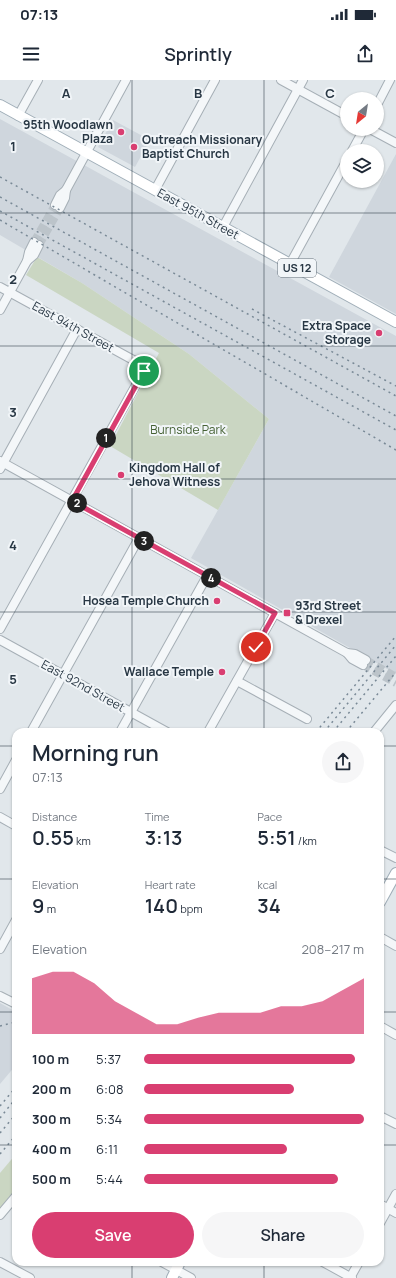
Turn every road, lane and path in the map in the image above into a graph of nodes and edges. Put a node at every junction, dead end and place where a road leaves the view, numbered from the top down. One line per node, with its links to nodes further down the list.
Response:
1 (38, 80): 11 (street)
2 (126, 80): 14 (street)
3 (215, 80): 16 (street)
4 (281, 80): 7 (street)
5 (303, 80): 7 (street)
6 (390, 80): 8 (street)
7 (298, 89): 10 (street); 18 (street)
8 (384, 92)
9 (0, 106): 11 (main road, East 95th Street / US 12)
10 (340, 112)
11 (18, 116): 14 (main road, East 95th Street / US 12)
12 (383, 136): 13 (street)
13 (396, 143)
14 (86, 153): 16 (main road, East 95th Street / US 12); 17 (street)
15 (340, 173): 20 (street)
16 (155, 190): 18 (main road, East 95th Street / US 12)
17 (57, 206)
18 (223, 227): 20 (main road, East 95th Street / US 12)
19 (37, 244): 22 (street)
20 (290, 264): 24 (main road, East 95th Street / US 12)
21 (0, 286): 22 (street, East 94th Street)
22 (10, 292): 23 (street); 25 (street, East 94th Street)
23 (0, 310)
24 (396, 322)
25 (77, 329): 26 (street); 27 (street, East 94th Street)
26 (1, 464): 27 (street)
27 (72, 501): 28 (street); 31 (street)
28 (139, 538): 29 (street); 34 (street)
29 (207, 576): 30 (street); 37 (street)
30 (275, 613): 33 (street); 35 (street)
31 (0, 629)
32 (0, 640): 34 (street, East 92nd Street)
33 (365, 663)
34 (63, 675): 37 (street, East 92nd Street); 39 (street)
35 (237, 681): 38 (street); 42 (street)
36 (396, 705): 43 (street)
37 (131, 712): 40 (street); 41 (street, East 92nd Street)
38 (307, 719)
39 (33, 728)
40 (122, 728)
41 (160, 728)
42 (210, 728)
43 (377, 728)
44 (12, 767): 45 (street)
45 (0, 788)
46 (0, 817): 47 (street)
47 (12, 824)
48 (384, 852): 49 (street)
49 (396, 858)
50 (396, 873): 51 (main road)
51 (384, 895)
52 (12, 927): 55 (street)
53 (384, 939): 54 (street)
54 (396, 946)
55 (0, 949)
56 (0, 996): 57 (street)
57 (12, 1002)
58 (384, 1028): 59 (street)
59 (396, 1035)
60 (384, 1118): 61 (street)
61 (396, 1124)
62 (396, 1194): 65 (street)
63 (12, 1201): 67 (street)
64 (384, 1206): 65 (street)
65 (388, 1209): 66 (street); 68 (street)
66 (396, 1213)
67 (0, 1215)
68 (384, 1216)
69 (0, 1262): 73 (street)
70 (331, 1266): 75 (street)
71 (357, 1266): 75 (street)
72 (176, 1270): 74 (street)
73 (30, 1278)
74 (191, 1278)
75 (351, 1278)

